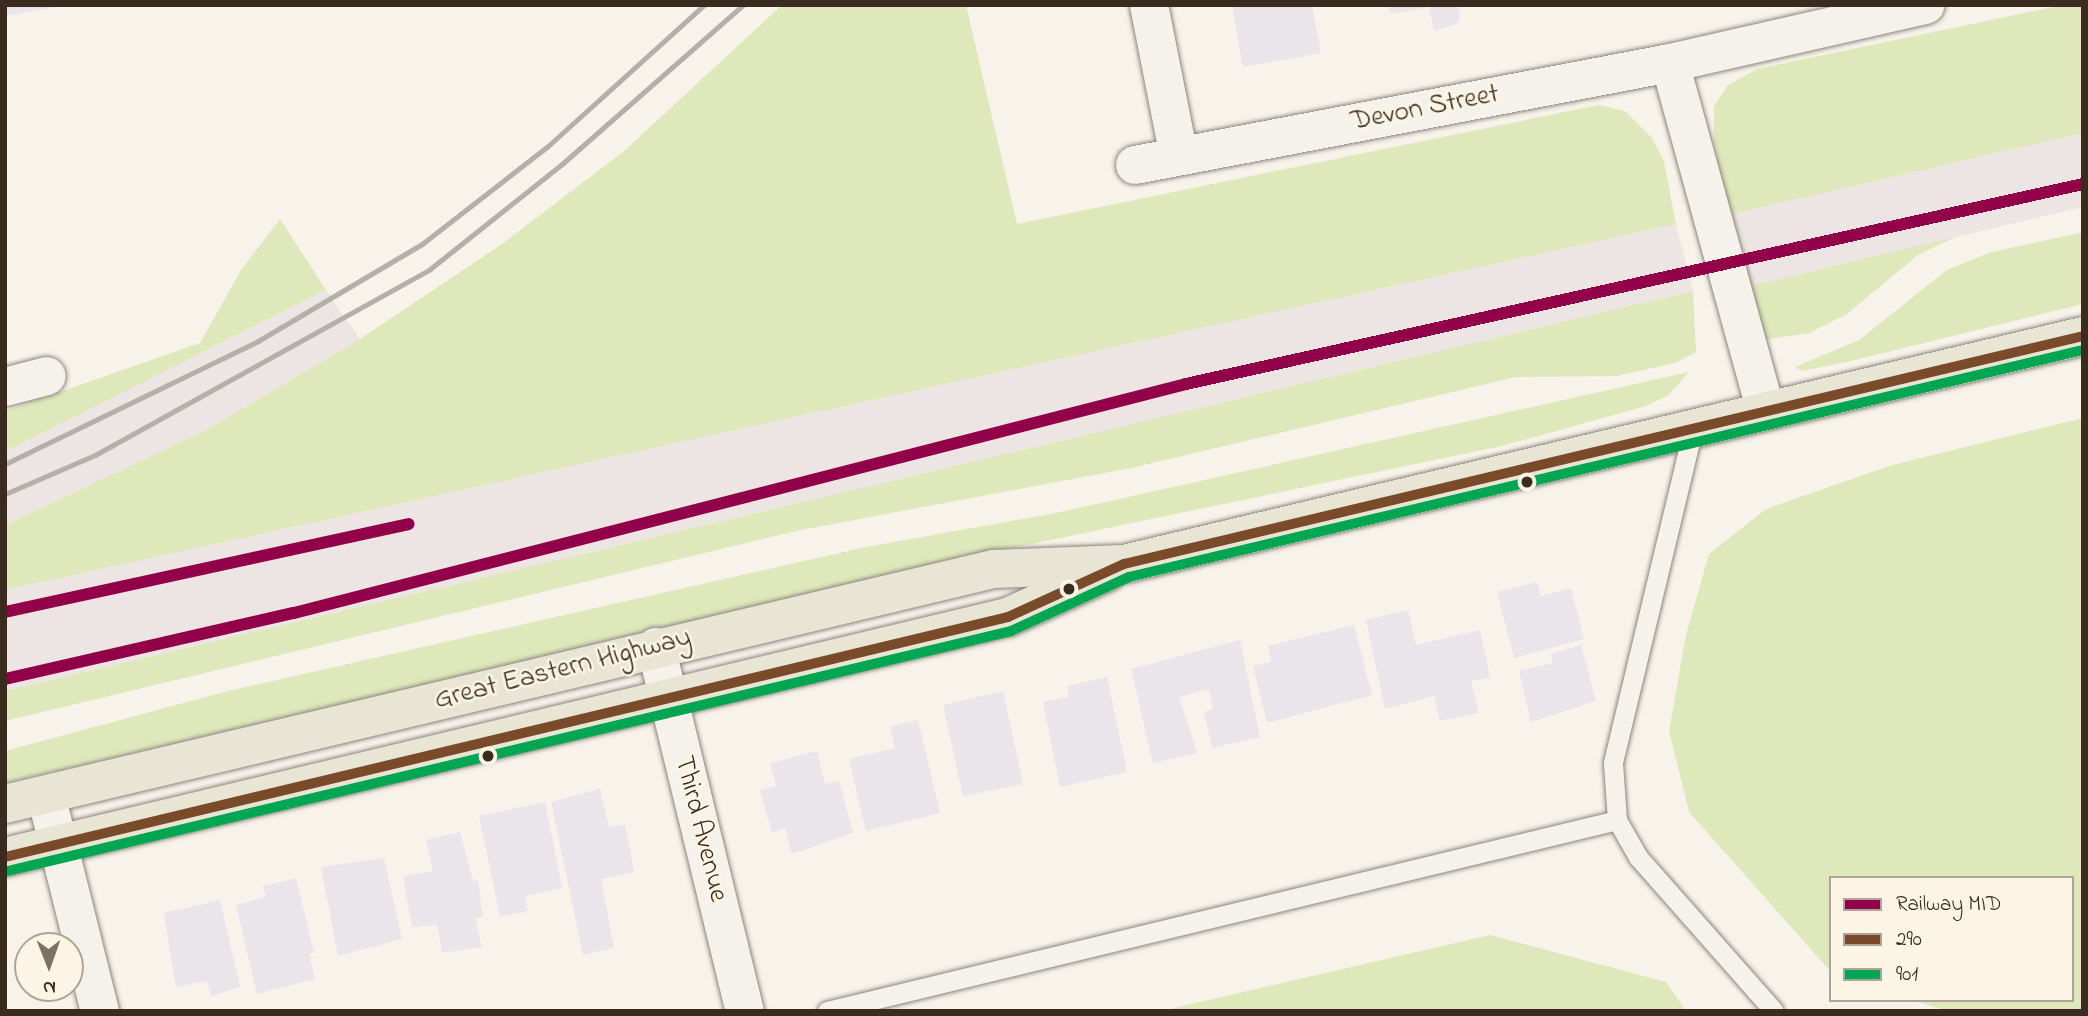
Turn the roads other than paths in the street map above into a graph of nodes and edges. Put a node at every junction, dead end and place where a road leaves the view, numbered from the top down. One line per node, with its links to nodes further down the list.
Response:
1 (1149, 5): 4 (street)
2 (1924, 5): 3 (street, Devon Street)
3 (1670, 63): 4 (street, Devon Street); 9 (street)
4 (1180, 156): 5 (street, Devon Street)
5 (1135, 165)
6 (2083, 336): 9 (highway, Great Eastern Highway)
7 (47, 376): 8 (street)
8 (5, 387)
9 (1766, 411): 10 (highway, Great Eastern Highway)
10 (1693, 429): 11 (highway, Great Eastern Highway); 16 (lane)
11 (1124, 564): 12 (highway, Great Eastern Highway); 13 (highway, Great Eastern Highway)
12 (656, 648): 13 (street, Third Avenue); 14 (highway, Great Eastern Highway)
13 (667, 695): 17 (highway, Great Eastern Highway); 20 (street, Third Avenue)
14 (47, 794): 15 (highway, Great Eastern Highway); 17 (street)
15 (5, 804)
16 (1617, 820): 21 (lane); 22 (lane)
17 (57, 845): 18 (highway, Great Eastern Highway); 19 (street)
18 (5, 857)
19 (100, 1011)
20 (745, 1011)
21 (827, 1011)
22 (1774, 1011)

